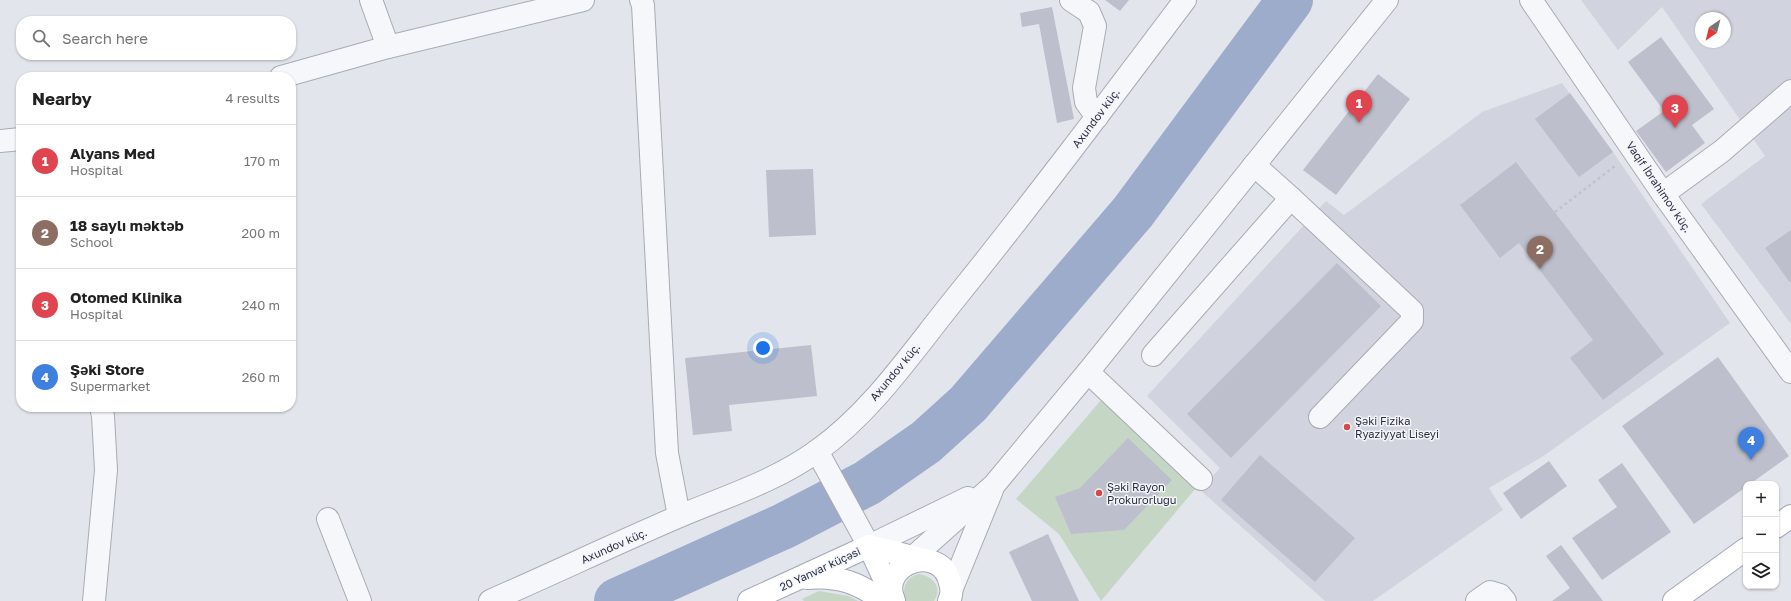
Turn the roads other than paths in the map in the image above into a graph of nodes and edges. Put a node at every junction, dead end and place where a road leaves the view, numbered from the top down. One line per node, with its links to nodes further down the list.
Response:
1 (371, 0): 8 (street)
2 (583, 0): 8 (street)
3 (641, 0): 25 (street)
4 (1071, 0): 11 (street)
5 (1185, 0): 11 (street, Axundov küç.)
6 (1387, 0): 14 (street)
7 (1531, 0): 15 (street, Vaqif İbrahimov küç.)
8 (388, 47): 9 (street)
9 (296, 73)
10 (1791, 90): 15 (street)
11 (1098, 117): 22 (street, Axundov küç.)
12 (16, 139): 13 (street)
13 (0, 141)
14 (1254, 165): 16 (street); 18 (street)
15 (1663, 194): 19 (street, Vaqif İbrahimov küç.)
16 (1292, 198): 17 (street); 21 (street)
17 (1153, 355)
18 (1088, 372): 23 (street); 24 (street)
19 (1791, 372)
20 (102, 412): 34 (street)
21 (1320, 417)
22 (817, 451): 25 (street, Axundov küç.); 29 (street)
23 (1201, 479)
24 (994, 485): 29 (street); 31 (street); 33 (street)
25 (679, 516): 36 (street, Axundov küç.)
26 (1791, 516): 28 (main road)
27 (328, 518): 35 (street)
28 (1779, 525)
29 (864, 538): 31 (main road); 32 (main road, 20 Yanvar küçəsi); 39 (main road)
30 (1743, 551): 42 (main road)
31 (913, 562): 33 (main road); 39 (main road)
32 (796, 580): 37 (main road, 20 Yanvar küçəsi); 38 (main road)
33 (953, 597)
34 (94, 601)
35 (360, 601)
36 (490, 601)
37 (749, 601)
38 (884, 601)
39 (894, 601)
40 (1477, 601): 41 (street)
41 (1505, 601)
42 (1674, 601)

